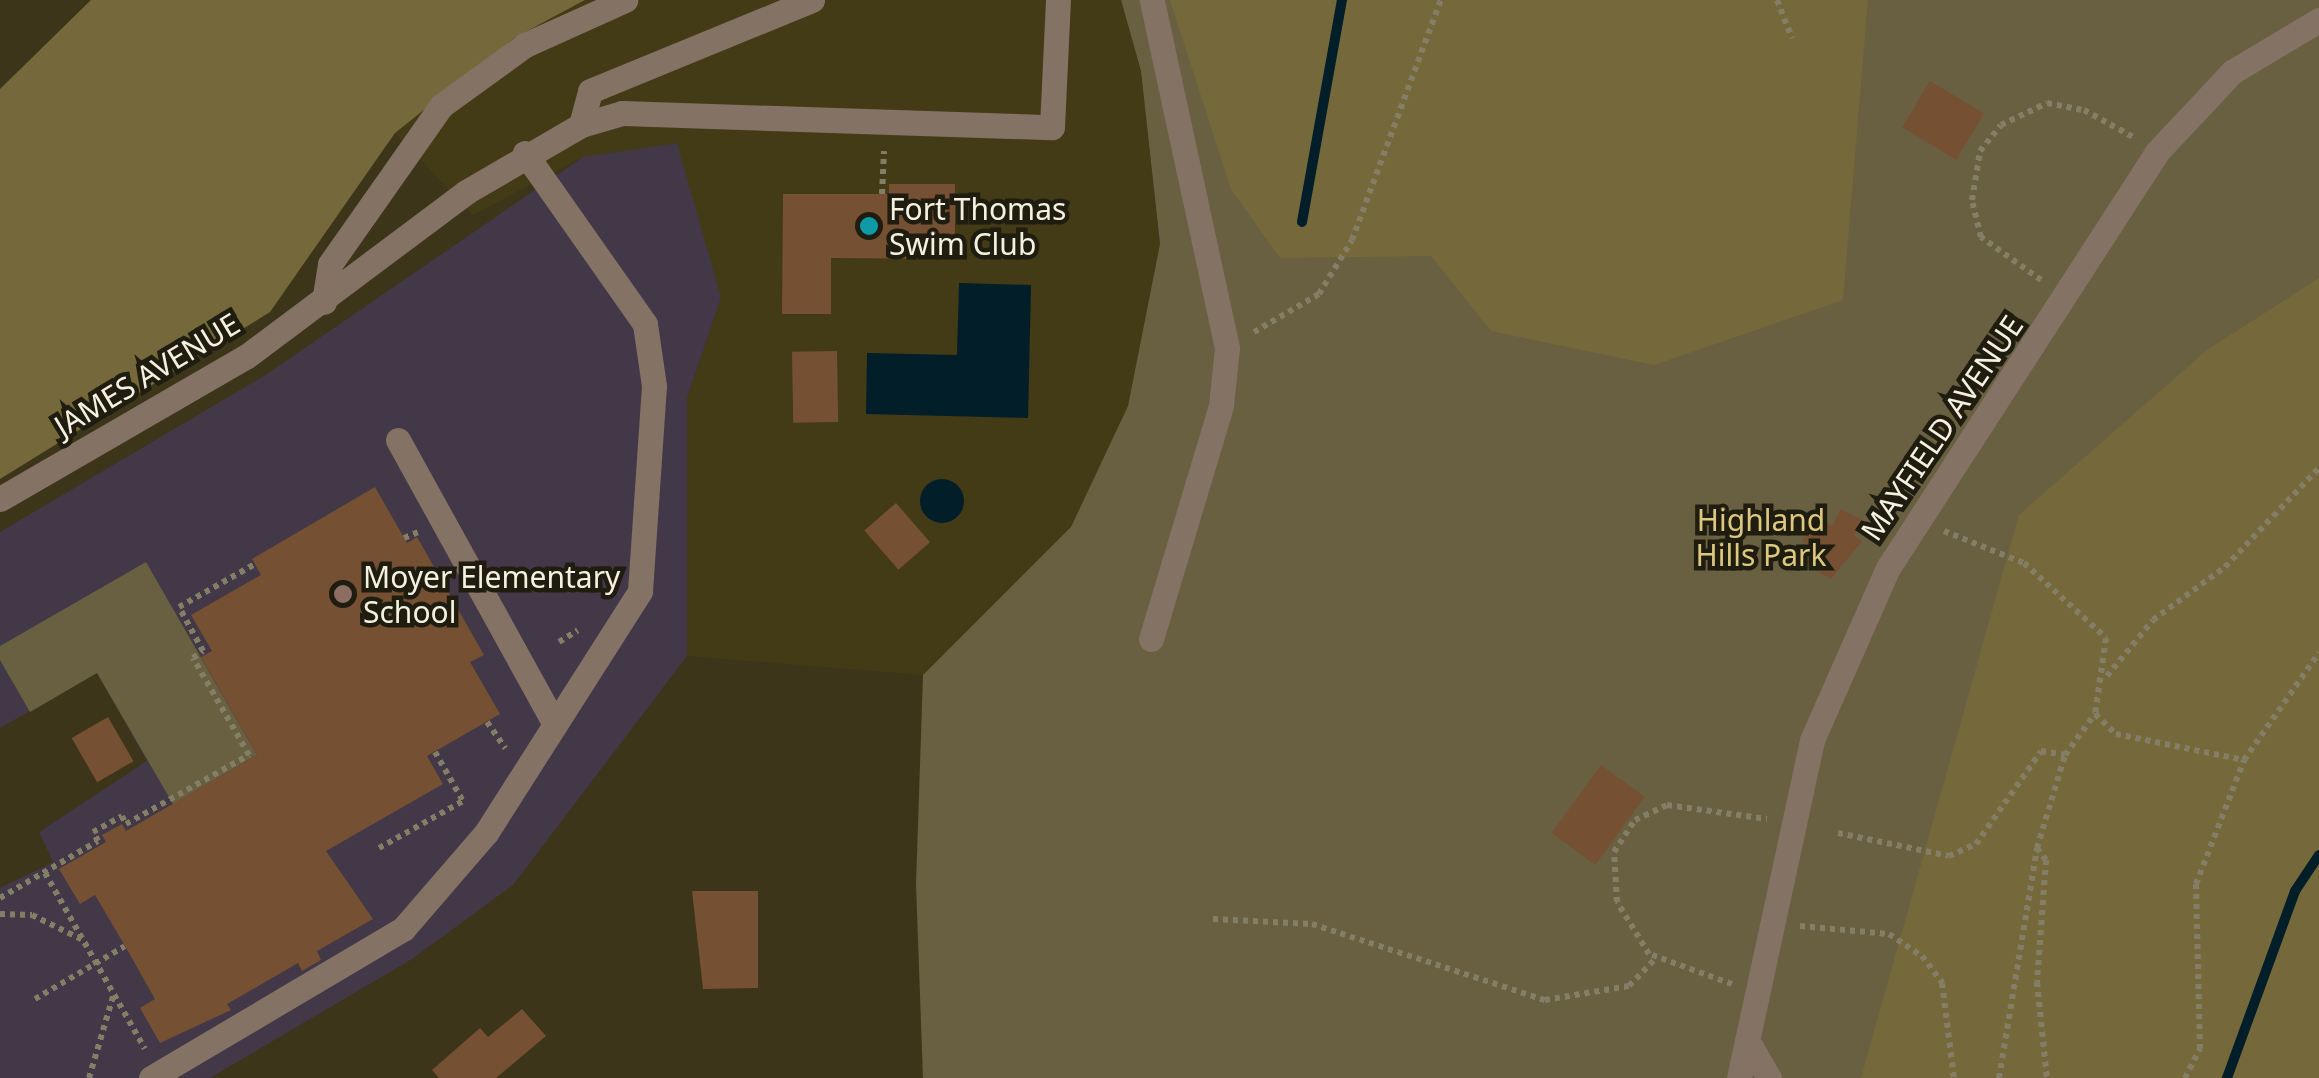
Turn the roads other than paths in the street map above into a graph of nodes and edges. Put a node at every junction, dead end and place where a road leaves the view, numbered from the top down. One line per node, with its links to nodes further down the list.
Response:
1 (625, 0): 8 (street)
2 (812, 0): 6 (street)
3 (1058, 0): 6 (street, JAMES AVENUE)
4 (1152, 0): 11 (street)
5 (2319, 20): 13 (street, MAYFIELD AVENUE)
6 (581, 124): 7 (street, JAMES AVENUE)
7 (524, 152): 8 (street, JAMES AVENUE); 12 (street)
8 (324, 302): 10 (street, JAMES AVENUE)
9 (398, 440): 12 (street)
10 (0, 500)
11 (1150, 639)
12 (555, 724): 14 (street)
13 (1747, 1040): 15 (street, MAYFIELD AVENUE); 16 (street)
14 (152, 1070)
15 (1739, 1078)
16 (1769, 1078)

